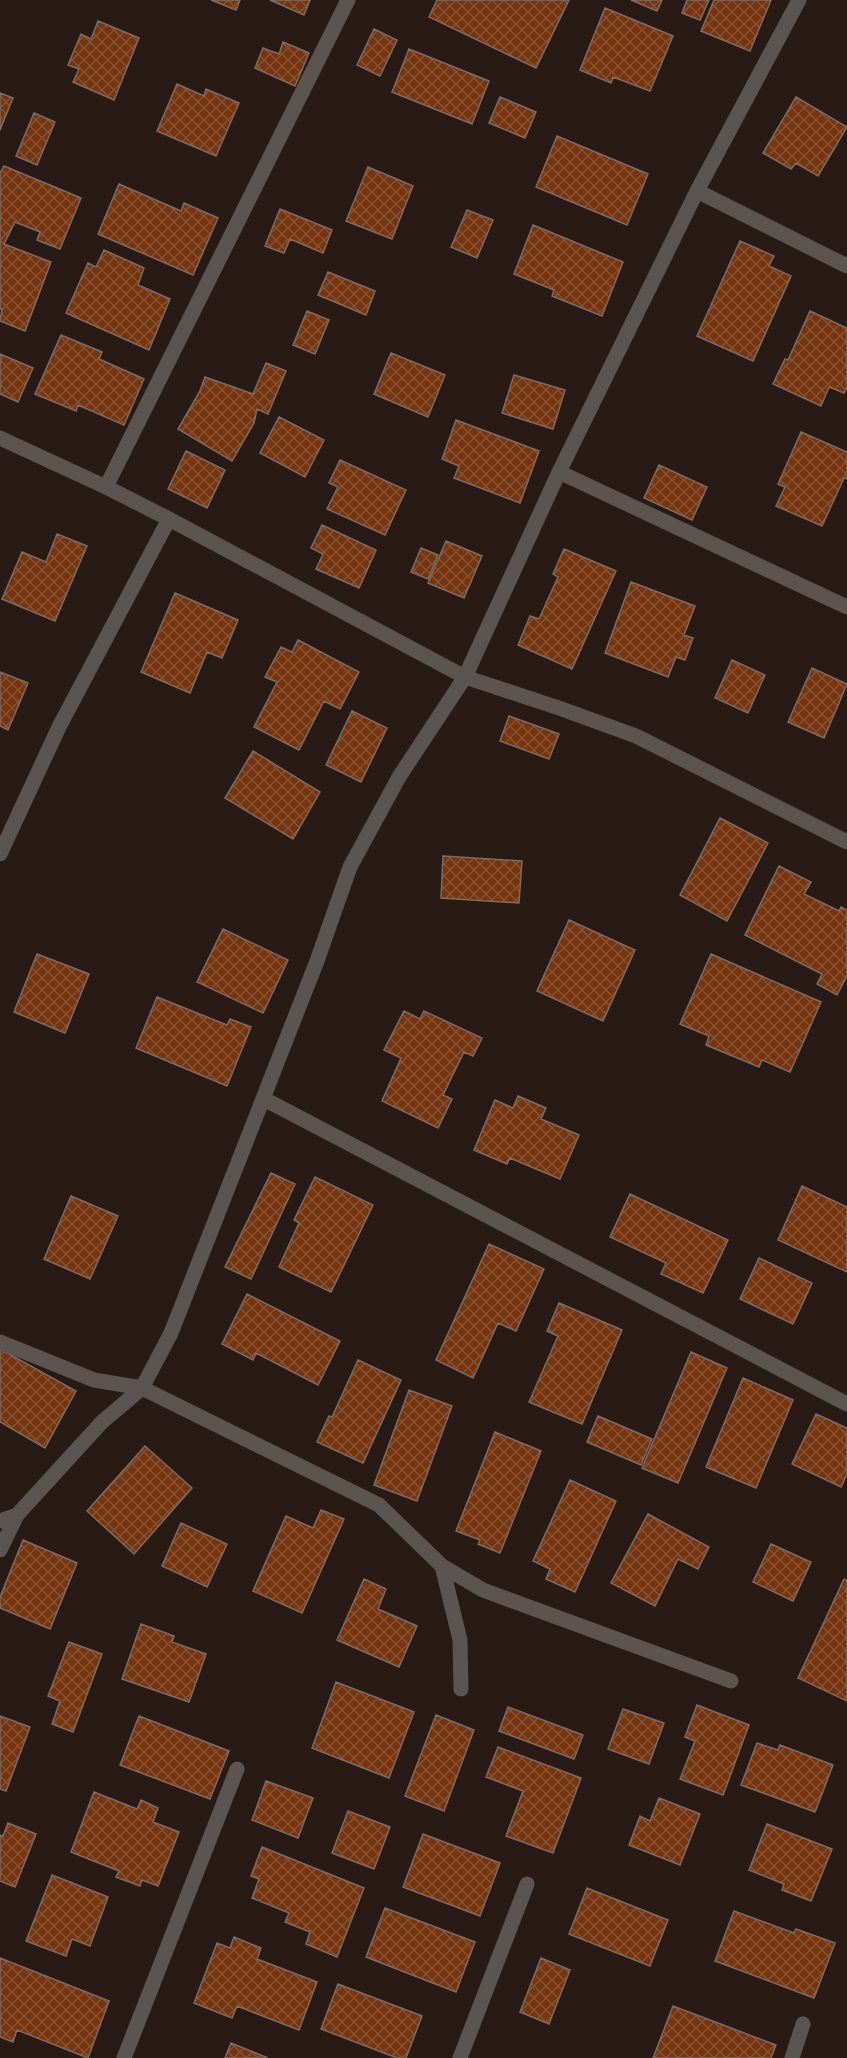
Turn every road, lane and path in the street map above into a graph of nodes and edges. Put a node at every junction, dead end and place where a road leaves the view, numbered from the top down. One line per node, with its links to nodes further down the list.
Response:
1 (348, 0): 7 (street)
2 (799, 0): 3 (street)
3 (697, 191): 4 (street); 6 (street)
4 (847, 266)
5 (0, 438): 7 (street)
6 (559, 472): 9 (street); 10 (street)
7 (106, 487): 8 (street)
8 (169, 519): 10 (street); 12 (street)
9 (847, 607)
10 (465, 677): 11 (street); 13 (street)
11 (847, 842)
12 (0, 854)
13 (264, 1099): 15 (street); 16 (street)
14 (0, 1342): 15 (street)
15 (142, 1388): 17 (street); 20 (street)
16 (847, 1404)
17 (17, 1515): 18 (street); 19 (street)
18 (0, 1521)
19 (0, 1550)
20 (442, 1566): 21 (street); 22 (street)
21 (731, 1681)
22 (460, 1689)
23 (237, 1769): 26 (street)
24 (527, 1884): 27 (street)
25 (804, 2024): 28 (street)
26 (124, 2058)
27 (460, 2058)
28 (792, 2058)

